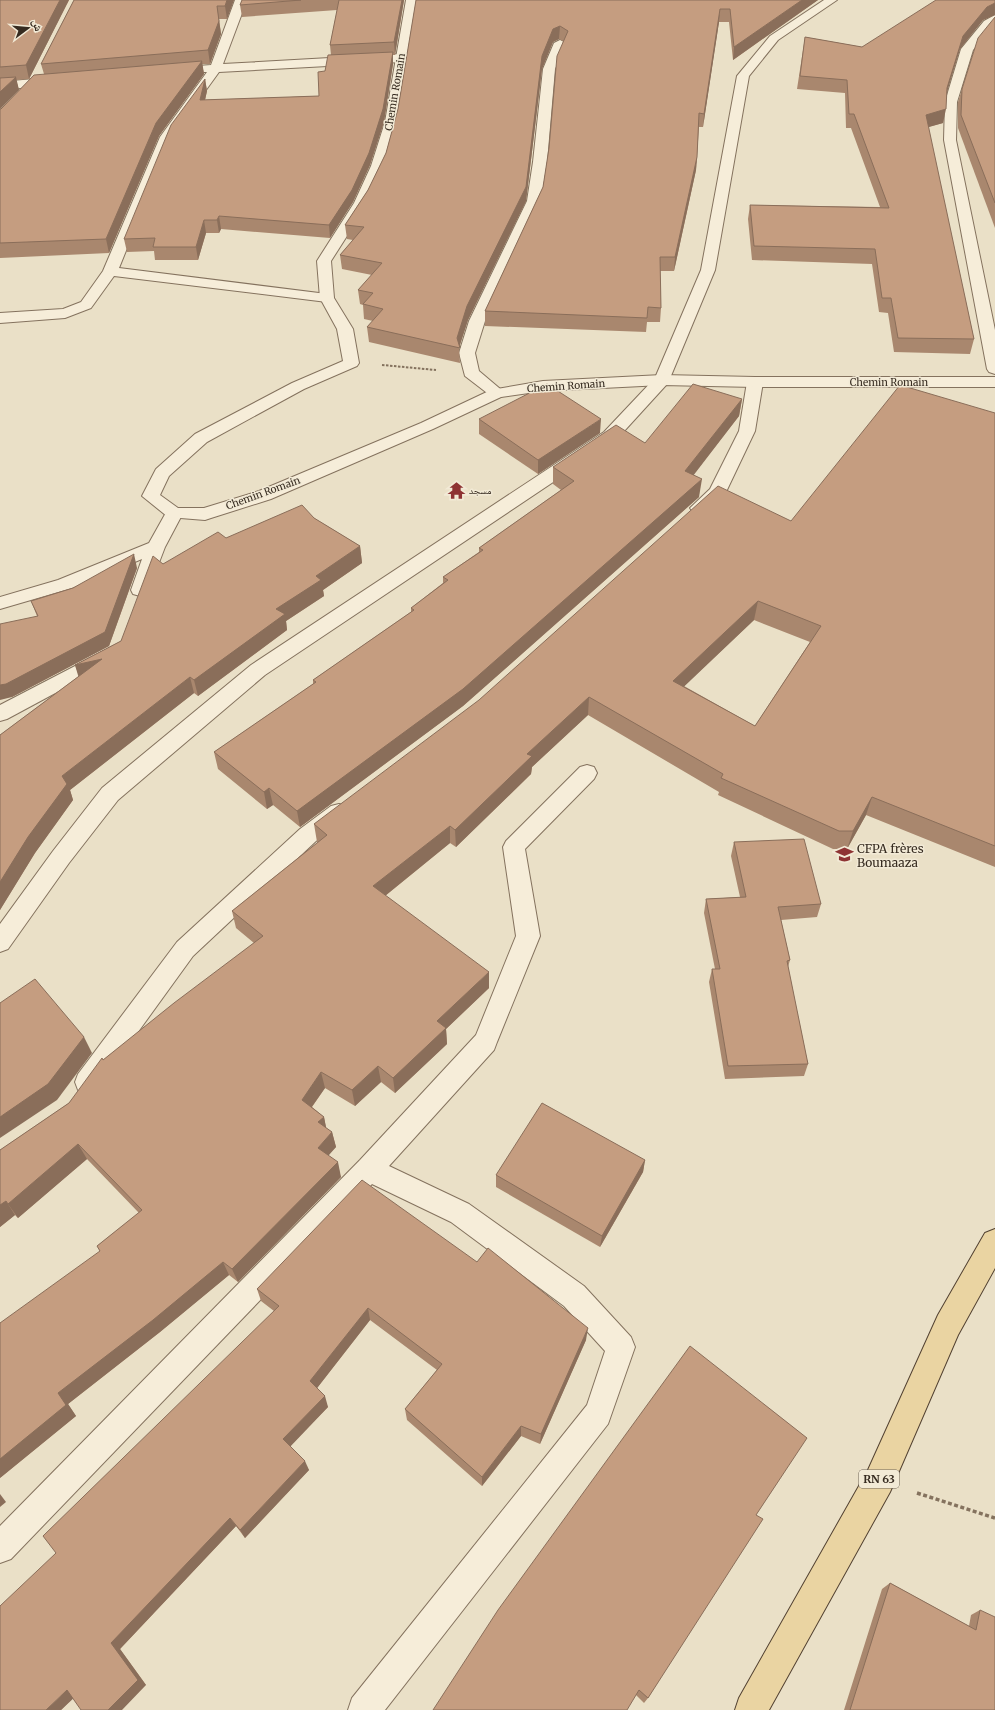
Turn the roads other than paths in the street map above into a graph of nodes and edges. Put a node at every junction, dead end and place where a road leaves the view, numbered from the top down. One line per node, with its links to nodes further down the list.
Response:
1 (241, 0): 7 (street)
2 (412, 0): 6 (street, Chemin Romain)
3 (831, 0): 18 (street)
4 (995, 18): 17 (street)
5 (560, 43): 21 (street)
6 (400, 64): 7 (street); 15 (street, Chemin Romain)
7 (216, 68): 9 (street); 14 (street)
8 (41, 69): 11 (street)
9 (192, 70)
10 (66, 80): 11 (street)
11 (34, 82): 12 (street); 13 (street)
12 (0, 86)
13 (19, 98)
14 (110, 271): 15 (street); 16 (street)
15 (327, 298): 22 (street, Chemin Romain)
16 (0, 318)
17 (995, 369)
18 (662, 380): 19 (street, Chemin Romain); 21 (street, Chemin Romain); 31 (street)
19 (755, 382): 20 (street, Chemin Romain); 23 (street)
20 (995, 382)
21 (497, 393): 22 (street, Chemin Romain)
22 (174, 513): 24 (street)
23 (688, 518)
24 (156, 547): 25 (street); 26 (street)
25 (0, 603)
26 (134, 606)
27 (118, 651): 28 (street)
28 (0, 714)
29 (587, 772): 33 (street)
30 (352, 802): 32 (street)
31 (0, 942)
32 (76, 1096)
33 (369, 1170): 35 (street); 36 (street)
34 (995, 1242): 37 (main road, RN 63)
35 (0, 1548)
36 (364, 1710)
37 (751, 1710)

